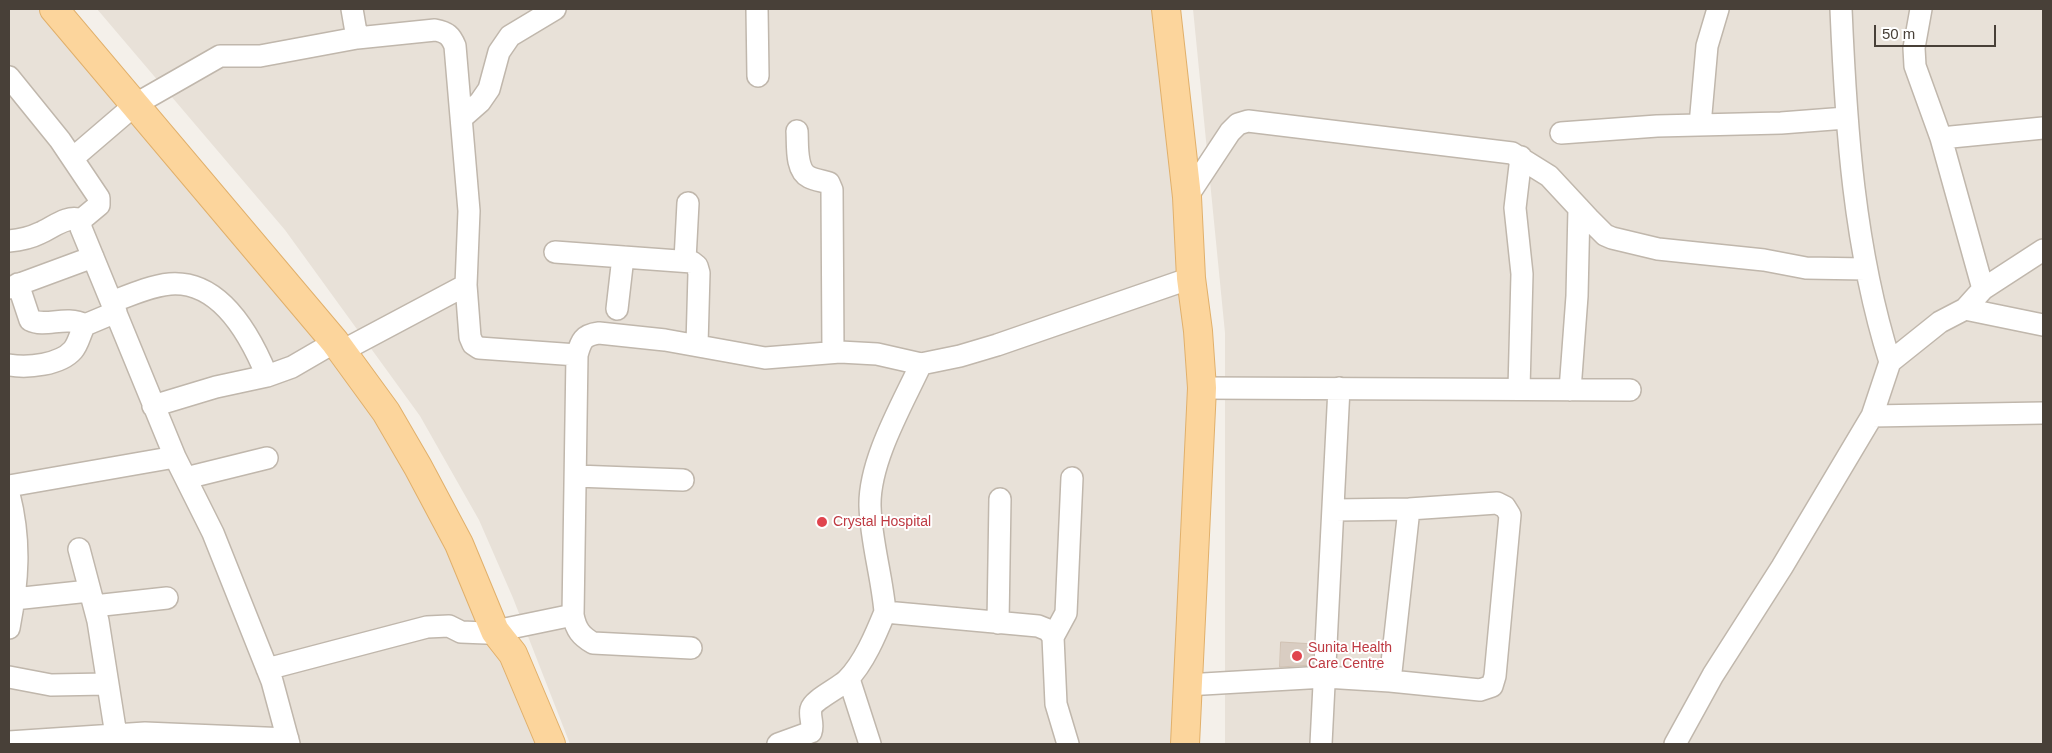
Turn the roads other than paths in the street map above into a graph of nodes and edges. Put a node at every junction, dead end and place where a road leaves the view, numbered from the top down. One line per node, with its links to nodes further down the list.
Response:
1 (54, 9): 13 (main road)
2 (74, 9): 13 (main road)
3 (352, 9): 10 (street)
4 (555, 9): 14 (street)
5 (757, 9): 11 (street)
6 (1166, 9): 23 (main road)
7 (1718, 9): 16 (street)
8 (1841, 9): 15 (street)
9 (1922, 9): 20 (street)
10 (357, 38): 13 (street); 14 (street)
11 (758, 76)
12 (9, 77): 22 (street)
13 (143, 101): 22 (street); 43 (main road)
14 (463, 117): 35 (street)
15 (1846, 118): 16 (street); 33 (street)
16 (1700, 125): 19 (street)
17 (2043, 128): 20 (street)
18 (797, 131): 45 (street)
19 (1561, 133)
20 (1941, 138): 37 (street)
21 (1521, 157): 23 (street); 25 (street); 53 (street)
22 (73, 158): 26 (street)
23 (1187, 197): 34 (main road)
24 (688, 202): 32 (street)
25 (1579, 208): 33 (street); 54 (street)
26 (81, 220): 27 (street); 30 (street)
27 (9, 241)
28 (2043, 250): 37 (street)
29 (555, 252): 31 (street)
30 (93, 257): 36 (street); 38 (street)
31 (623, 257): 32 (street); 39 (street)
32 (685, 260): 44 (street)
33 (1865, 268): 47 (street)
34 (1191, 278): 48 (street); 51 (main road)
35 (466, 285): 43 (street); 46 (street)
36 (14, 286): 41 (street)
37 (1983, 289): 40 (street)
38 (114, 307): 41 (street); 50 (street); 56 (street)
39 (616, 309)
40 (1964, 309): 42 (street); 47 (street)
41 (85, 325): 49 (street)
42 (2043, 325)
43 (344, 345): 50 (street); 78 (main road)
44 (697, 345): 45 (street); 46 (street)
45 (833, 352): 48 (street)
46 (577, 355): 61 (street)
47 (1890, 362): 58 (street)
48 (921, 364): 74 (street)
49 (9, 365)
50 (267, 376): 56 (street)
51 (1202, 388): 52 (street); 87 (main road)
52 (1339, 388): 53 (street); 69 (street)
53 (1519, 389): 54 (street)
54 (1570, 390): 55 (street)
55 (1630, 390)
56 (154, 406): 59 (street)
57 (2043, 413): 58 (street)
58 (1872, 416): 98 (street)
59 (174, 457): 62 (street); 65 (street)
60 (267, 458): 62 (street)
61 (576, 476): 64 (street); 75 (street)
62 (186, 478): 81 (street)
63 (1072, 478): 79 (street)
64 (683, 480)
65 (9, 486)
66 (9, 494): 72 (street)
67 (1000, 499): 76 (street)
68 (1409, 509): 69 (street); 85 (street); 85 (street)
69 (1335, 510): 83 (street)
70 (79, 549): 73 (street)
71 (167, 598): 73 (street)
72 (14, 599): 73 (street); 77 (street)
73 (92, 599): 86 (street)
74 (885, 612): 76 (street); 84 (street)
75 (574, 616): 78 (street); 80 (street)
76 (998, 623): 79 (street)
77 (9, 628)
78 (502, 629): 81 (street); 92 (main road)
79 (1053, 637): 95 (street)
80 (691, 648)
81 (267, 669): 90 (street)
82 (9, 677): 86 (street)
83 (1325, 677): 85 (street); 87 (street); 97 (street)
84 (848, 679): 93 (street); 94 (street)
85 (1390, 681)
86 (107, 684): 88 (street)
87 (1186, 685): 96 (main road)
88 (116, 735): 89 (street); 90 (street)
89 (85, 740): 91 (street)
90 (288, 741)
91 (9, 742)
92 (551, 744)
93 (778, 744)
94 (870, 744)
95 (1068, 744)
96 (1185, 744)
97 (1321, 744)
98 (1675, 744)

